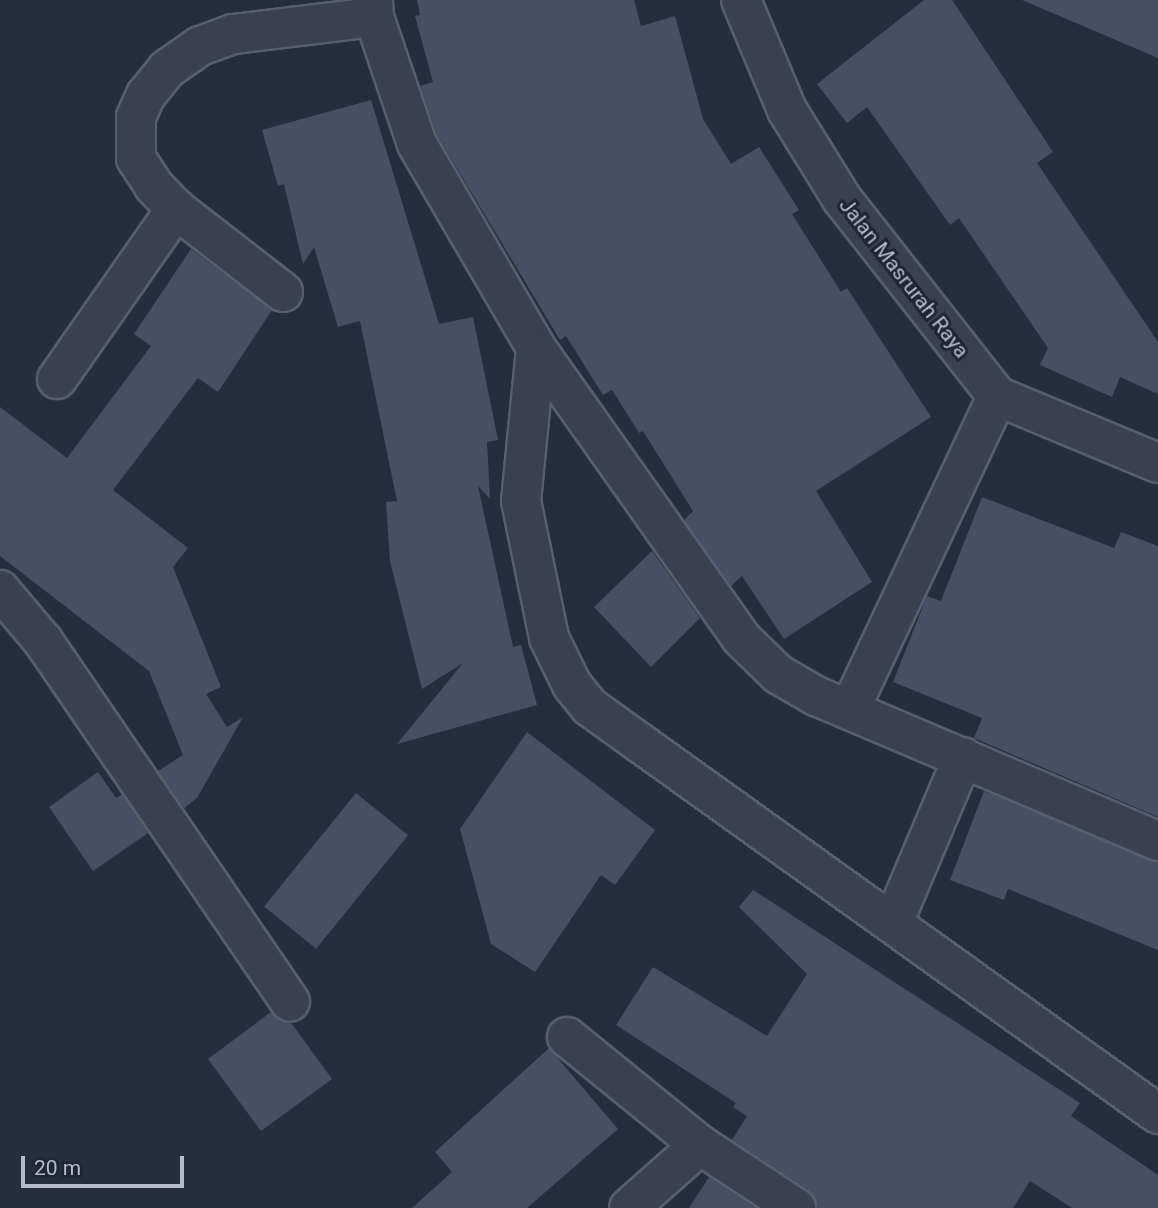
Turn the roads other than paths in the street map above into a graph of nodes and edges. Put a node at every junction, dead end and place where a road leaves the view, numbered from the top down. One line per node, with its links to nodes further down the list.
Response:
1 (741, 0): 7 (street, Jalan Masrurah Raya)
2 (373, 8): 3 (street); 5 (street)
3 (176, 209): 4 (street); 6 (street)
4 (283, 292)
5 (536, 348): 10 (street); 13 (street)
6 (57, 379)
7 (997, 396): 8 (street, Jalan Masrurah Raya); 10 (street)
8 (1158, 463)
9 (0, 590): 14 (street)
10 (850, 709): 11 (street)
11 (963, 758): 12 (street); 13 (street)
12 (1158, 841)
13 (892, 923): 16 (street)
14 (290, 1002)
15 (567, 1037): 17 (street)
16 (1158, 1114)
17 (700, 1145): 18 (street); 19 (street)
18 (629, 1208)
19 (796, 1208)

